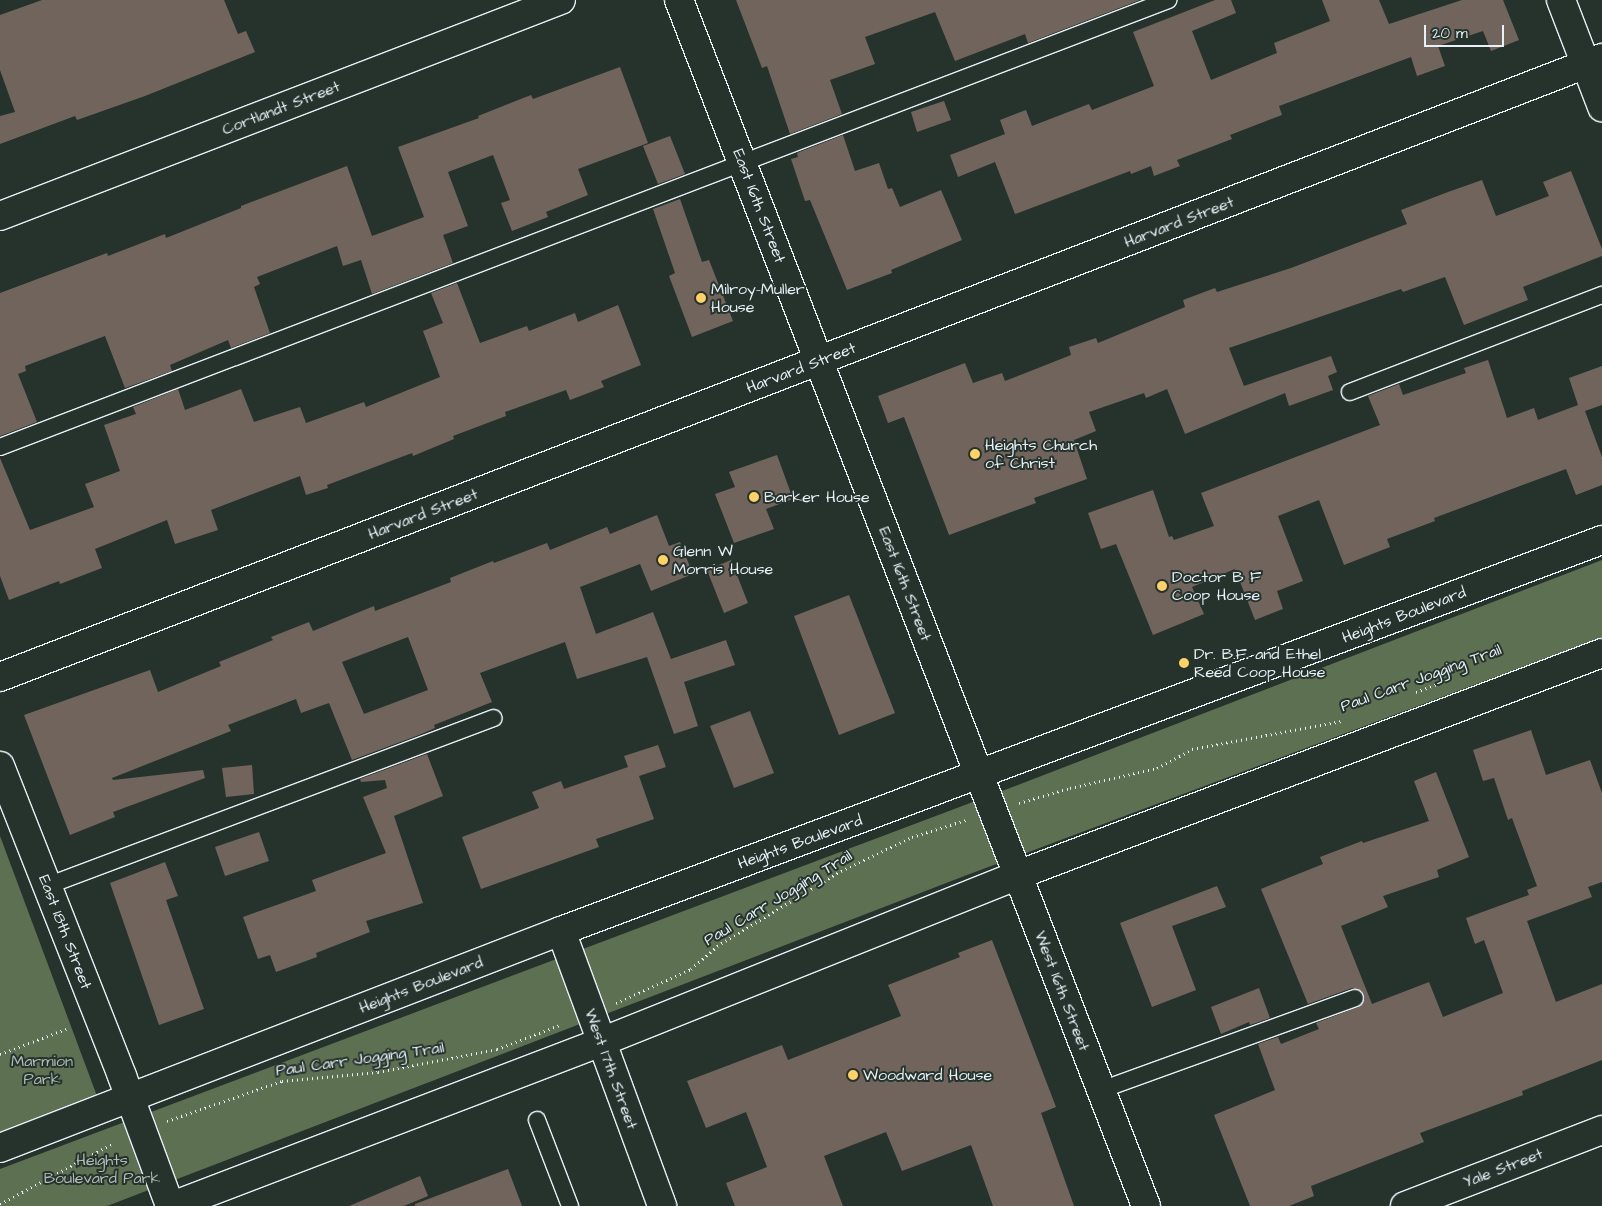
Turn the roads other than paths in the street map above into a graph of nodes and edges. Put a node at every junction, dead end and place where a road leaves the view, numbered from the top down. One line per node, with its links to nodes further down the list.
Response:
1 (561, 0): 8 (street, Cortlandt Street)
2 (680, 0): 7 (street, East 16th Street)
3 (1168, 0): 7 (lane)
4 (1561, 0): 5 (street)
5 (1594, 61): 6 (street); 10 (street, Harvard Street)
6 (1602, 107)
7 (742, 163): 10 (street, East 16th Street); 12 (lane)
8 (0, 216)
9 (1602, 295): 11 (lane)
10 (818, 361): 15 (street, Harvard Street); 18 (street, East 16th Street)
11 (1350, 392)
12 (0, 447)
13 (1602, 540): 18 (street, Heights Boulevard)
14 (1602, 653): 19 (street)
15 (0, 678)
16 (493, 718): 20 (lane)
17 (0, 766): 20 (street, East 18th Street)
18 (979, 775): 19 (street, West 16th Street); 21 (street, Heights Boulevard)
19 (1018, 875): 23 (street); 24 (street, West 16th Street)
20 (48, 886): 25 (street, East 18th Street)
21 (561, 931): 23 (street, West 17th Street); 25 (street, Heights Boulevard)
22 (1355, 998): 24 (lane)
23 (602, 1042): 29 (street); 31 (street, West 17th Street)
24 (1101, 1090): 32 (street, West 16th Street)
25 (130, 1098): 28 (street, Heights Boulevard); 29 (street, East 18th Street)
26 (537, 1120): 30 (lane)
27 (1602, 1130): 33 (street, Yale Street)
28 (0, 1148)
29 (171, 1206)
30 (570, 1206)
31 (662, 1206)
32 (1146, 1206)
33 (1405, 1206)

